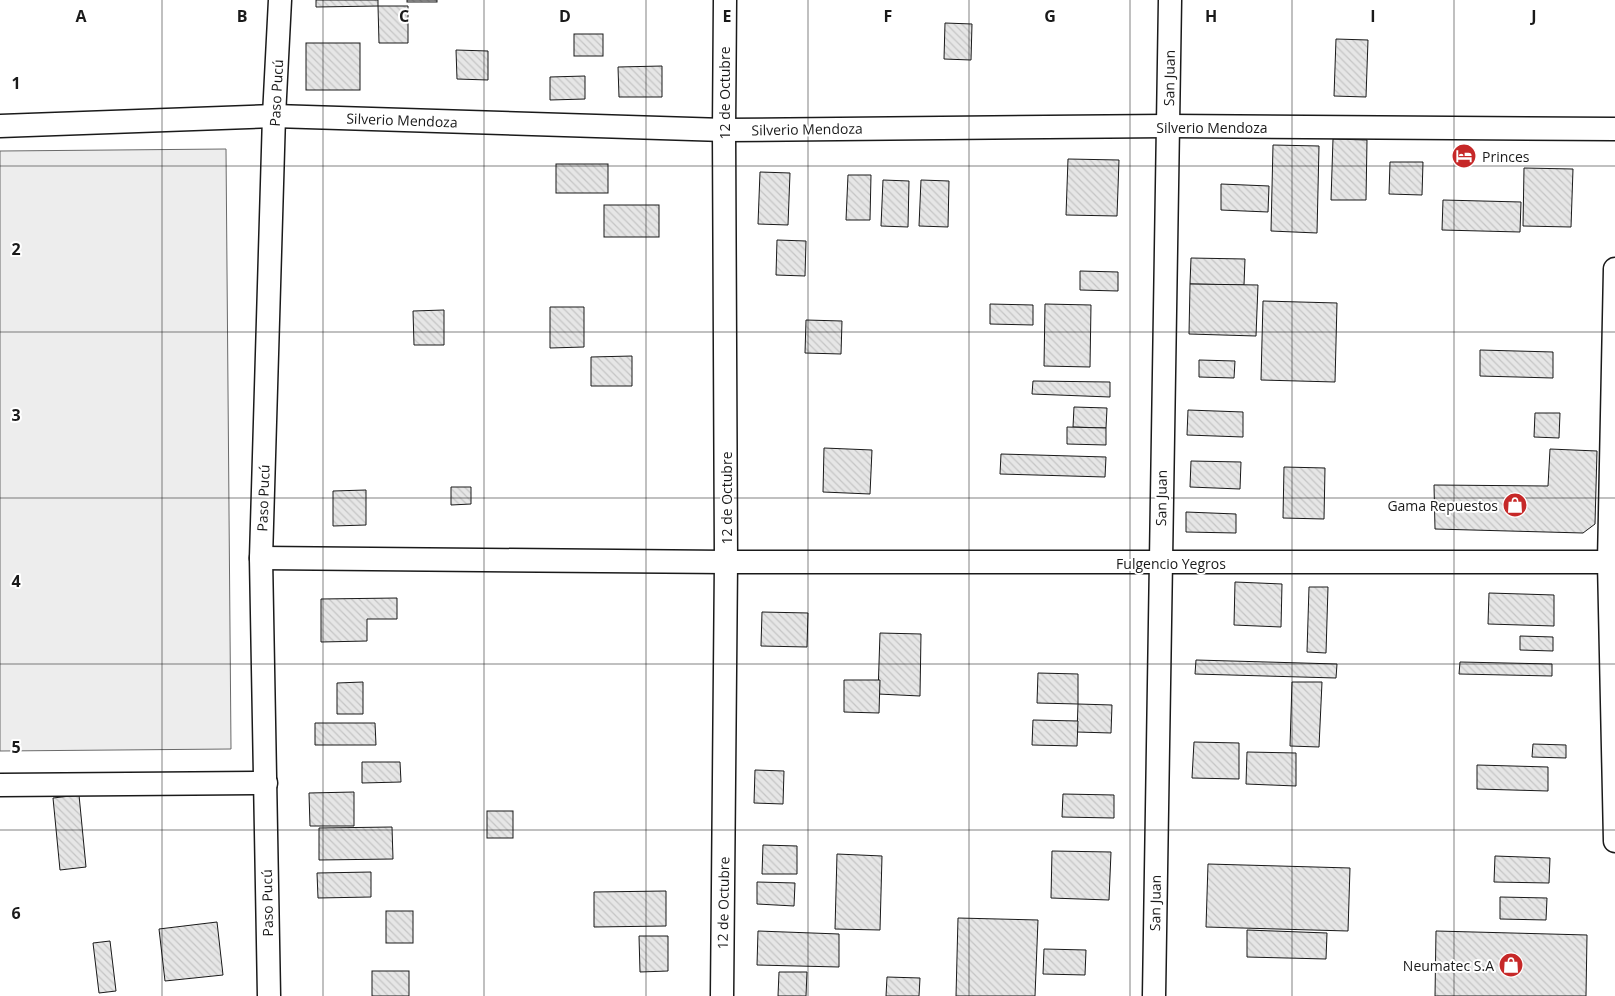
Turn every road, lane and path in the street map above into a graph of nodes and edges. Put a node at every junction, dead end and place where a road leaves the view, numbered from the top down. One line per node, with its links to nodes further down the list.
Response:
1 (280, 0): 4 (street, Paso Pucú)
2 (725, 0): 8 (street, 12 de Octubre)
3 (1170, 0): 6 (street, San Juan)
4 (274, 116): 5 (street, Silverio Mendoza); 8 (street, Silverio Mendoza); 10 (street, Paso Pucú)
5 (0, 126)
6 (1168, 126): 7 (street, Silverio Mendoza); 8 (street, Silverio Mendoza); 13 (street, San Juan)
7 (1615, 129)
8 (724, 130): 11 (street, 12 de Octubre)
9 (1615, 269): 12 (street)
10 (261, 558): 11 (street, Fulgencio Yegros); 14 (street, Paso Pucú)
11 (726, 562): 13 (street, Fulgencio Yegros); 18 (street, 12 de Octubre)
12 (1612, 562): 13 (street, Fulgencio Yegros); 16 (street)
13 (1160, 563): 19 (street, San Juan)
14 (266, 783): 15 (street); 17 (street, Paso Pucú)
15 (0, 785)
16 (1615, 842)
17 (268, 996)
18 (722, 996)
19 (1154, 996)

